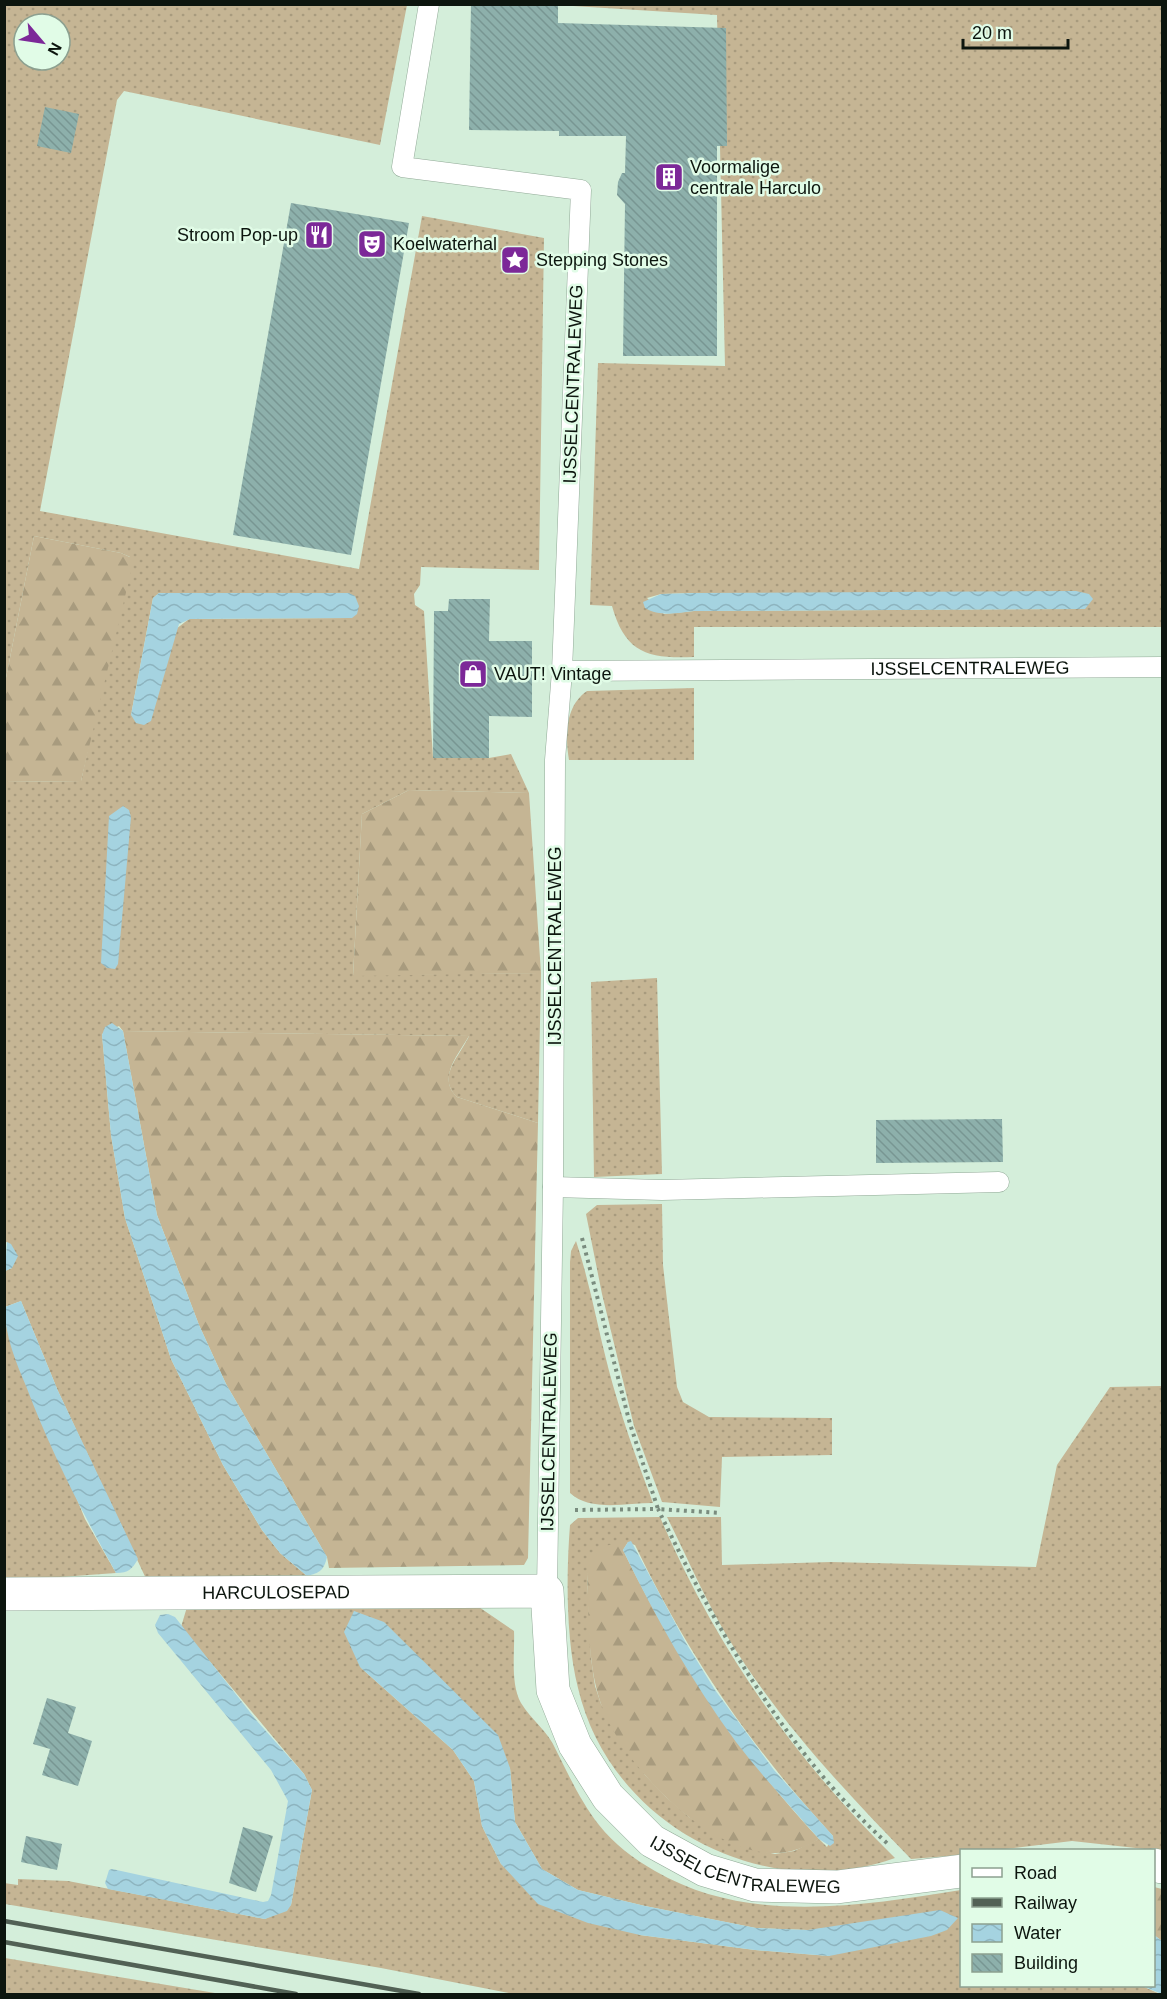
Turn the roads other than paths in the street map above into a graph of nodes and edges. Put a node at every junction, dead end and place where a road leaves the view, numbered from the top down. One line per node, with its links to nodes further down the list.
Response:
1 (429, 4): 3 (lane, IJSSELCENTRALEWEG)
2 (1162, 667): 3 (lane, IJSSELCENTRALEWEG)
3 (562, 671): 5 (lane, IJSSELCENTRALEWEG)
4 (999, 1182): 5 (lane)
5 (562, 1187): 6 (lane, IJSSELCENTRALEWEG)
6 (547, 1591): 7 (street, HARCULOSEPAD); 8 (street, IJSSELCENTRALEWEG)
7 (4, 1594)
8 (960, 1871)

